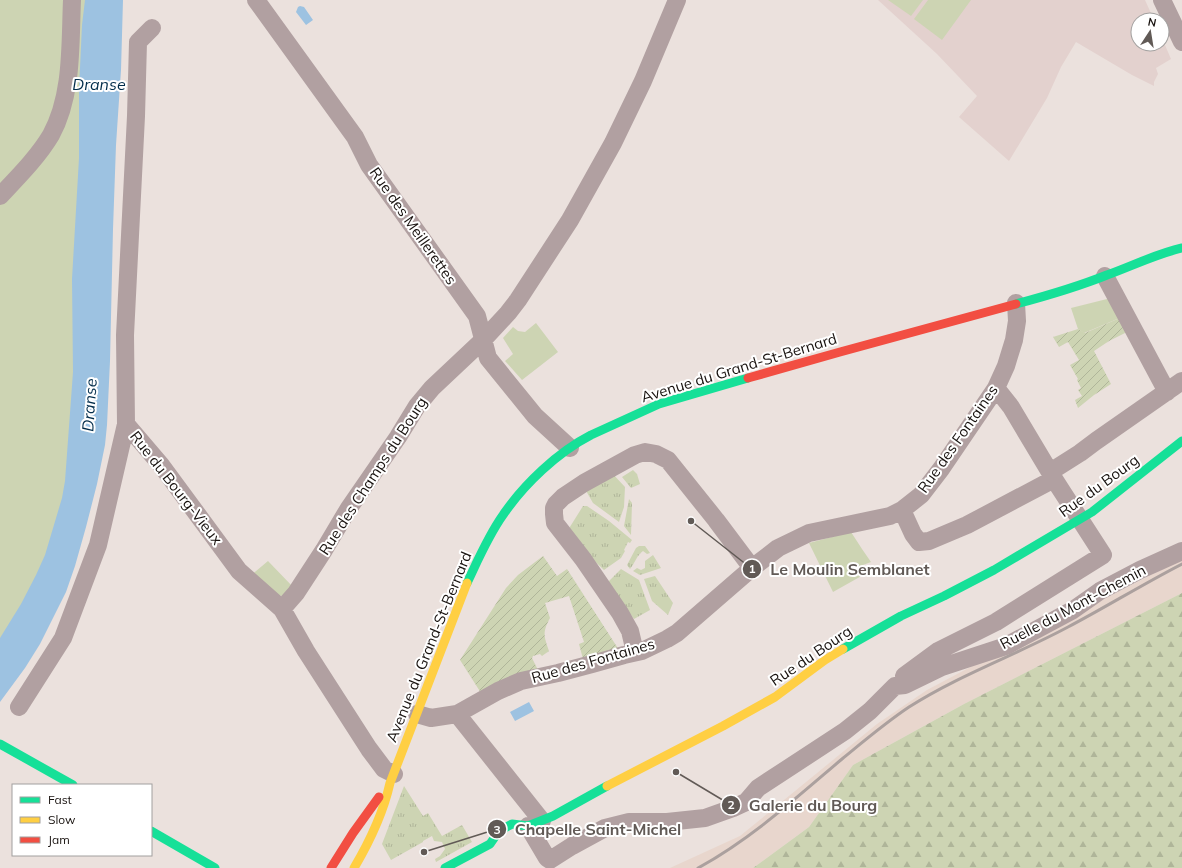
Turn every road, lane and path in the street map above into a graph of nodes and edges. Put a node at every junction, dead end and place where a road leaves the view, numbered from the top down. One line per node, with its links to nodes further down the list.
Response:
1 (72, 0): 7 (street)
2 (256, 0): 13 (street, Rue des Meillerettes)
3 (677, 0): 13 (street, Rue des Champs du Bourg)
4 (1162, 0): 6 (street)
5 (152, 28): 17 (street, Rue du Bourg-Vieux)
6 (1182, 42)
7 (0, 196)
8 (1182, 242): 10 (main road, Avenue du Grand-St-Bernard)
9 (1182, 248): 10 (main road, Avenue du Grand-St-Bernard)
10 (1166, 252): 11 (main road, Avenue du Grand-St-Bernard)
11 (1105, 276): 12 (main road, Avenue du Grand-St-Bernard); 16 (street)
12 (1016, 304): 15 (street, Rue des Fontaines); 19 (main road, Avenue du Grand-St-Bernard)
13 (483, 340): 19 (street, Rue des Meillerettes); 25 (street, Rue des Champs du Bourg)
14 (1182, 381): 16 (street)
15 (996, 388): 20 (street); 21 (street, Rue des Fontaines)
16 (1167, 392): 20 (street)
17 (126, 424): 25 (street, Rue du Bourg-Vieux); 28 (street)
18 (1182, 442): 22 (main road, Rue du Bourg)
19 (570, 448): 29 (main road, Avenue du Grand-St-Bernard)
20 (1052, 476): 21 (street); 22 (street)
21 (902, 510): 24 (street, Rue des Fontaines)
22 (1080, 519): 27 (street, Ruelle du Mont-Chemin); 34 (main road, Rue du Bourg)
23 (1182, 552): 27 (street, Ruelle du Mont-Chemin)
24 (752, 568): 26 (street, Rue des Fontaines); 26 (street)
25 (282, 610): 32 (street, Rue du Bourg-Vieux)
26 (635, 652): 30 (street, Rue des Fontaines)
27 (895, 686): 34 (street, Ruelle du Mont-Chemin)
28 (19, 707)
29 (417, 714): 30 (street, Rue des Fontaines); 32 (main road, Avenue du Grand-St-Bernard)
30 (457, 714): 34 (street)
31 (0, 744): 33 (main road)
32 (392, 779): 37 (main road, Avenue du Grand-St-Bernard); 38 (main road, Avenue du Grand-St-Bernard)
33 (71, 784)
34 (535, 824): 39 (main road, Rue du Bourg)
35 (152, 832): 36 (main road)
36 (215, 868)
37 (331, 868)
38 (354, 868)
39 (445, 868)

